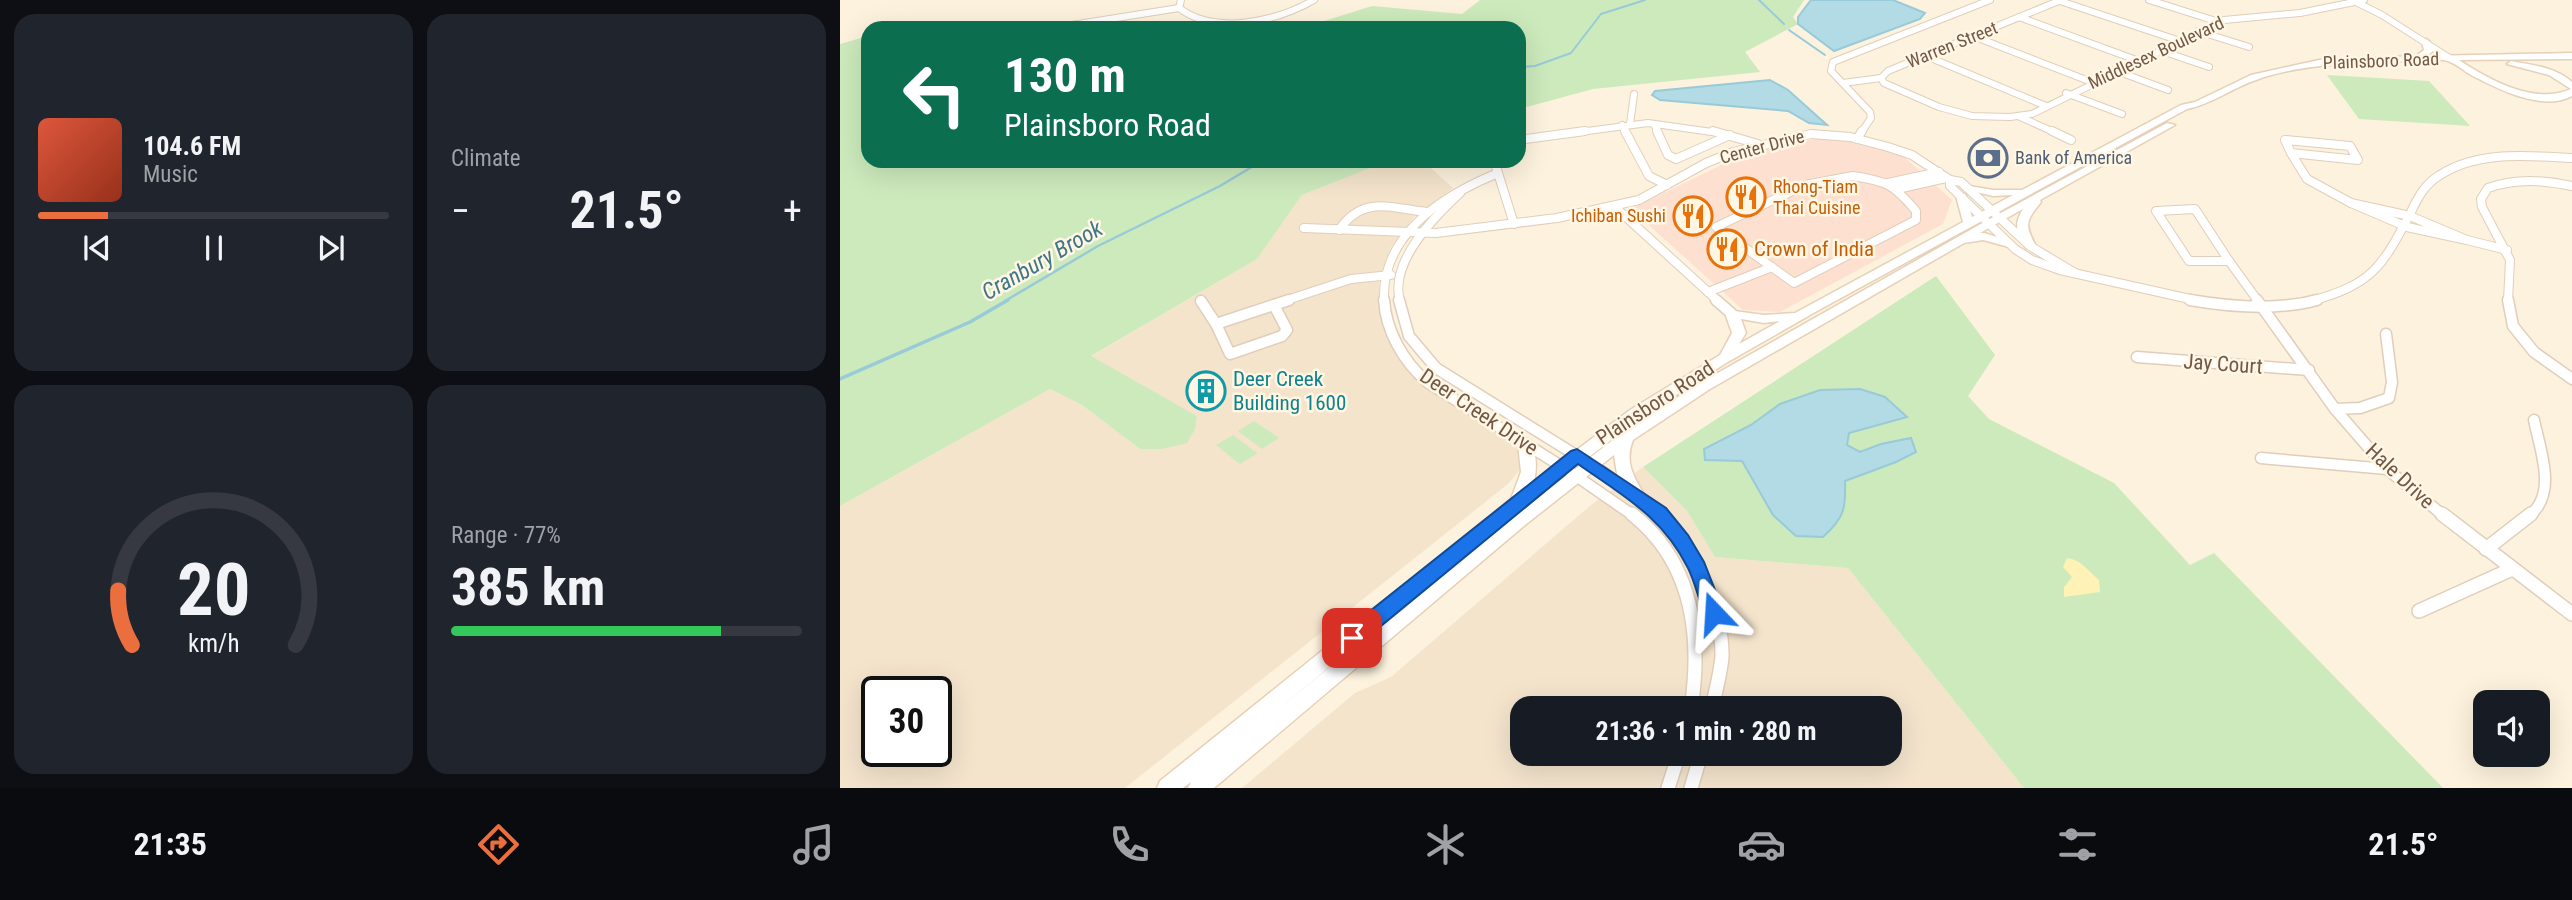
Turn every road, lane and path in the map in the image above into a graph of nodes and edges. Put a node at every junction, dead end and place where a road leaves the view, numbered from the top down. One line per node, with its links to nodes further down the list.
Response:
1 (1314, 0): 11 (street)
2 (1990, 0): 31 (street)
3 (2061, 0): 7 (street, Warren Street); 15 (street)
4 (2150, 0): 8 (street)
5 (2357, 1): 8 (street, Middlesex Boulevard); 12 (street, Middlesex Boulevard); 16 (street, Plainsboro Road)
6 (1180, 4): 9 (street); 10 (street)
7 (2019, 17): 14 (street, Warren Street); 22 (street)
8 (2211, 20): 12 (street); 13 (street, Middlesex Boulevard)
9 (1090, 21)
10 (1208, 21)
11 (1259, 21)
12 (2219, 22): 13 (street, Middlesex Boulevard)
13 (2196, 31): 15 (street, Middlesex Boulevard); 17 (street)
14 (1973, 36): 20 (street, Warren Street); 30 (street)
15 (2176, 40): 18 (street, Middlesex Boulevard); 19 (street, Middlesex Boulevard)
16 (2426, 42): 23 (street); 24 (street, Plainsboro Road)
17 (2249, 47)
18 (2152, 48): 19 (street); 22 (street, Middlesex Boulevard)
19 (2160, 50): 26 (street, Middlesex Boulevard); 27 (street)
20 (1926, 56): 29 (street, Warren Street); 37 (street)
21 (2572, 56): 25 (street)
22 (2130, 58): 26 (street); 28 (street, Middlesex Boulevard)
23 (2417, 59): 24 (street, Plainsboro Road); 36 (street, Plainsboro Road)
24 (2451, 59): 25 (street); 33 (street)
25 (2464, 59): 33 (street)
26 (2138, 61): 28 (street, Middlesex Boulevard)
27 (2209, 67)
28 (2113, 70): 30 (street, Middlesex Boulevard); 32 (street)
29 (1881, 78): 31 (street, Warren Street); 39 (street, Middlesex Boulevard)
30 (2090, 81): 34 (street, Middlesex Boulevard)
31 (1843, 83): 44 (street)
32 (2168, 90)
33 (2572, 90)
34 (2066, 93): 37 (street, Middlesex Boulevard); 38 (street)
35 (1634, 94): 41 (street)
36 (2198, 104): 56 (street, Plainsboro Road); 58 (street, Plainsboro Road)
37 (2042, 105): 39 (street, Middlesex Boulevard)
38 (2122, 114)
39 (2018, 116): 45 (street)
40 (1654, 124): 41 (street); 42 (street); 42 (street)
41 (1626, 125): 43 (street); 53 (street)
42 (1730, 135): 46 (street)
43 (1526, 139)
44 (1857, 139): 46 (street, Center Drive); 51 (street, Center Drive)
45 (2071, 140)
46 (1759, 144): 53 (street, Center Drive)
47 (2291, 153): 47 (street); 63 (street)
48 (2572, 158): 63 (street)
49 (1496, 168): 50 (street)
50 (1498, 173): 54 (street); 65 (street)
51 (1945, 177): 52 (street); 57 (street); 59 (street, Center Drive)
52 (1888, 183): 57 (street); 75 (street)
53 (1667, 185): 60 (street, Center Drive)
54 (1466, 186): 61 (street, Deer Creek Drive); 69 (street, Deer Creek Drive)
55 (2572, 186): 73 (street)
56 (2033, 187): 59 (street); 62 (street, Plainsboro Road)
57 (1897, 189): 75 (street)
58 (2051, 190): 62 (street, Plainsboro Road); 72 (street)
59 (1964, 192): 62 (street, Center Drive); 64 (street)
60 (1615, 207): 65 (street, Center Drive); 79 (street)
61 (1427, 212): 67 (street); 68 (street, Deer Creek Drive)
62 (1991, 216): 64 (street, Plainsboro Road); 70 (street, Plainsboro Road); 71 (street); 72 (street)
63 (2404, 220): 73 (street); 82 (street)
64 (1968, 222): 83 (street, Plainsboro Road)
65 (1514, 223): 69 (street, Center Drive)
66 (1304, 228): 67 (street, Center Drive)
67 (1339, 230): 68 (street, Center Drive)
68 (1407, 233): 69 (street, Center Drive); 78 (street, Deer Creek Drive)
69 (1422, 234): 77 (street, Deer Creek Drive)
70 (1955, 243): 71 (street); 93 (street, Plainsboro Road)
71 (2009, 244): 76 (street)
72 (2029, 246): 76 (street)
73 (2507, 250): 90 (street)
74 (2229, 261): 74 (street, Hale Drive); 82 (street, Hale Drive)
75 (1772, 267): 79 (street)
76 (2075, 273): 82 (street)
77 (1401, 274): 78 (street); 96 (street, Deer Creek Drive)
78 (1385, 276): 81 (street); 94 (street, Deer Creek Drive)
79 (1708, 292): 84 (street)
80 (1201, 301): 85 (street)
81 (1274, 305): 85 (street); 85 (street)
82 (2263, 306): 89 (street, Hale Drive)
83 (1813, 308): 84 (street); 88 (street, Plainsboro Road)
84 (1731, 313): 88 (street)
85 (1216, 324)
86 (2386, 334): 91 (street)
87 (2137, 357): 89 (street, Jay Court)
88 (1721, 360): 96 (street, Plainsboro Road)
89 (2309, 370): 91 (street, Hale Drive)
90 (2572, 379)
91 (2334, 409): 97 (street, Hale Drive)
92 (2534, 420): 101 (street)
93 (1627, 437): 96 (street, Plainsboro Road); 99 (street)
94 (1525, 444): 98 (street, Deer Creek Drive); 100 (street)
95 (2262, 458): 97 (street)
96 (1584, 460): 98 (street, Plainsboro Road); 99 (street, Deer Creek Drive)
97 (2387, 468): 101 (street, Hale Drive)
98 (1570, 472): 100 (street, Plainsboro Road); 105 (street, Deer Creek Drive); 110 (street, Plainsboro Road)
99 (1637, 496): 106 (street, Deer Creek Drive)
100 (1516, 504): 109 (street, Plainsboro Road)
101 (2486, 549): 102 (street, Hale Drive)
102 (2512, 569): 103 (street); 104 (street, Hale Drive)
103 (2419, 611)
104 (2572, 614)
105 (1693, 696)
106 (1714, 696)
107 (1675, 766): 111 (street)
108 (1697, 766): 112 (street)
109 (1167, 788)
110 (1198, 788)
111 (1668, 788)
112 (1691, 788)

